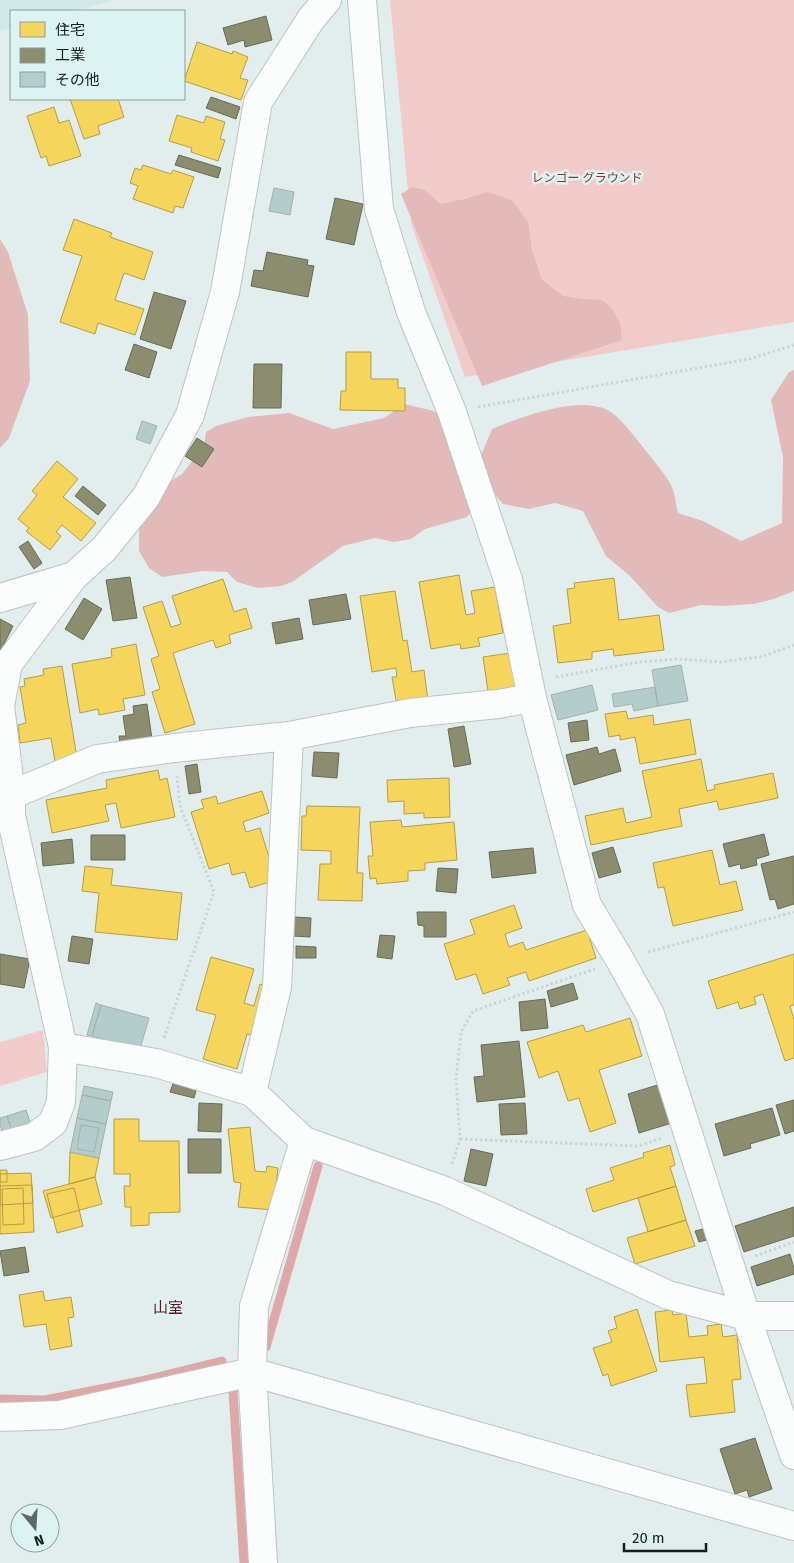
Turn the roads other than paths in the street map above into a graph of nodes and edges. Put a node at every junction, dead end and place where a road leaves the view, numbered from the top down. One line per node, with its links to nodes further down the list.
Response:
1 (327, 0): 3 (street)
2 (362, 0): 5 (street)
3 (74, 576): 4 (street); 7 (street)
4 (0, 598)
5 (530, 690): 6 (street); 12 (street)
6 (288, 736): 7 (street); 9 (street)
7 (8, 809): 8 (street)
8 (63, 1047): 9 (street); 11 (street)
9 (252, 1092): 10 (street)
10 (304, 1141): 12 (street); 14 (street)
11 (0, 1146)
12 (746, 1316): 13 (street); 16 (street)
13 (794, 1316)
14 (252, 1372): 15 (street); 17 (street); 18 (street)
15 (0, 1417)
16 (794, 1455)
17 (794, 1526)
18 (264, 1563)

